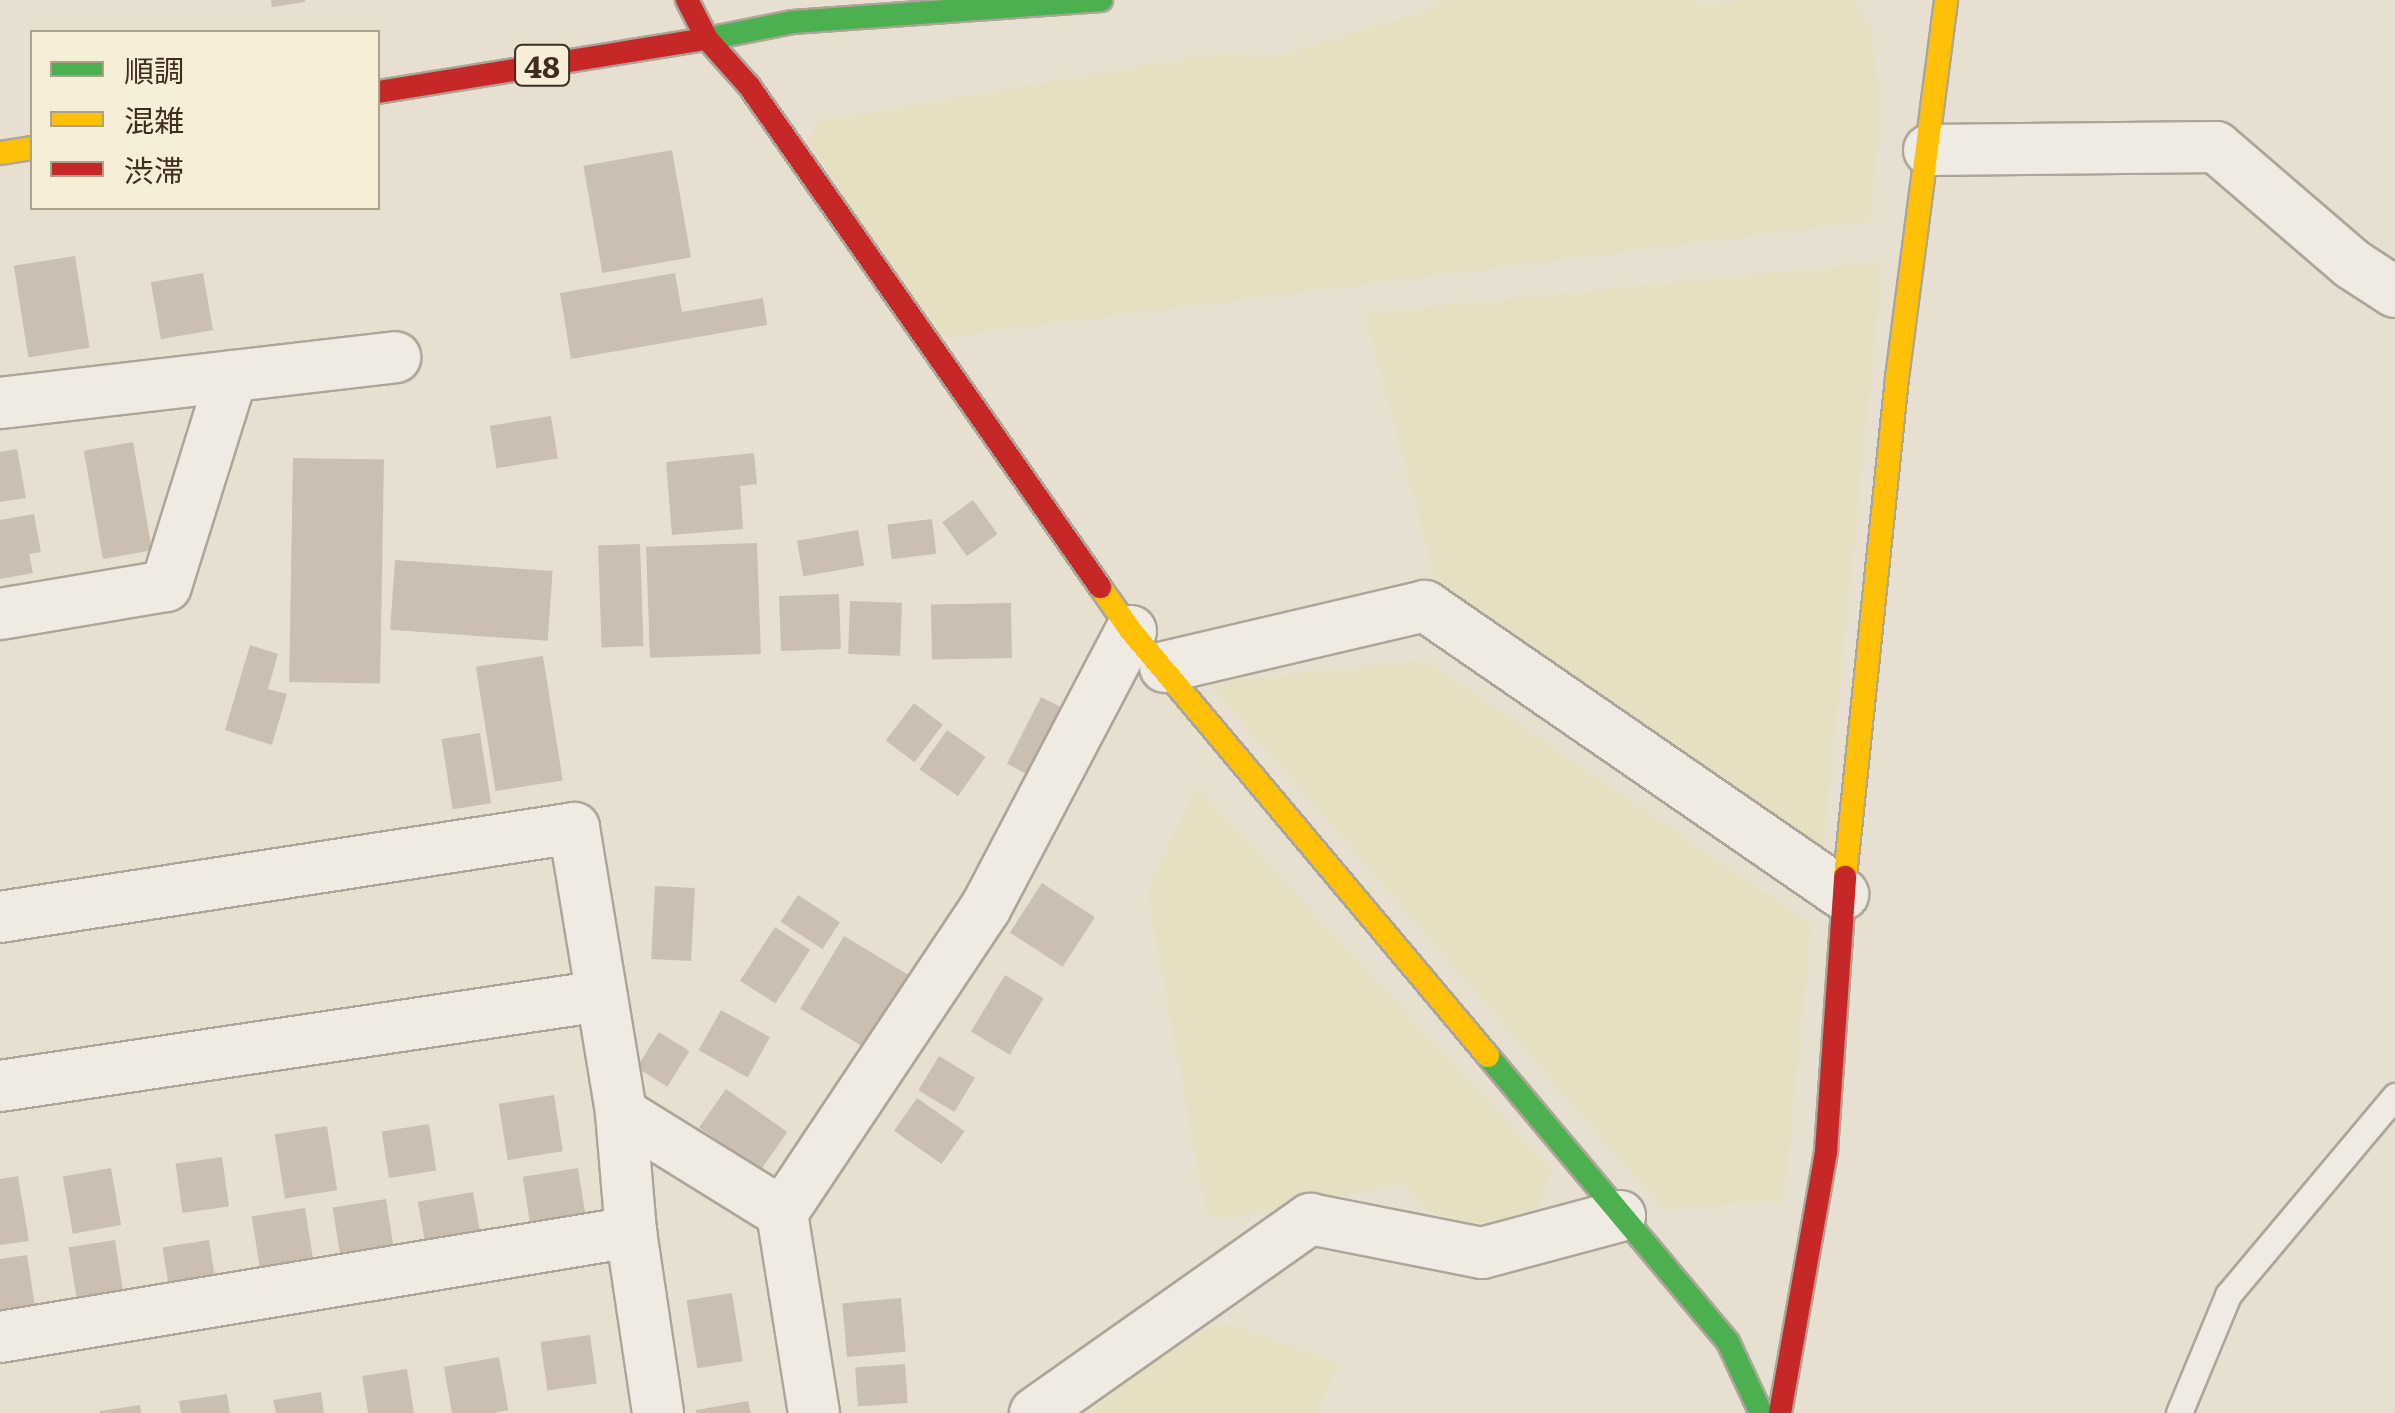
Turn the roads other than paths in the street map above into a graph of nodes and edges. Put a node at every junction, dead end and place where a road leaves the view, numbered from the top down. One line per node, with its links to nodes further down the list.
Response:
1 (687, 0): 4 (street)
2 (1102, 0): 4 (street)
3 (1946, 0): 7 (street)
4 (707, 38): 5 (street, 48); 14 (street)
5 (380, 92)
6 (30, 148): 8 (street)
7 (1928, 150): 9 (street); 16 (street)
8 (0, 153)
9 (2395, 292)
10 (395, 357): 11 (street)
11 (232, 376): 12 (street); 13 (street)
12 (0, 403)
13 (0, 614)
14 (1131, 631): 15 (street); 22 (street)
15 (1165, 668): 16 (street); 23 (street)
16 (1843, 894): 30 (street)
17 (0, 916): 18 (street)
18 (601, 996): 19 (street); 21 (street)
19 (0, 1086)
20 (2395, 1096): 31 (lane)
21 (622, 1113): 22 (street); 24 (street)
22 (782, 1213): 27 (street)
23 (1620, 1216): 28 (street); 29 (street)
24 (631, 1232): 25 (street); 26 (street)
25 (0, 1337)
26 (658, 1413)
27 (814, 1413)
28 (1036, 1413)
29 (1761, 1413)
30 (1780, 1413)
31 (2180, 1413)

